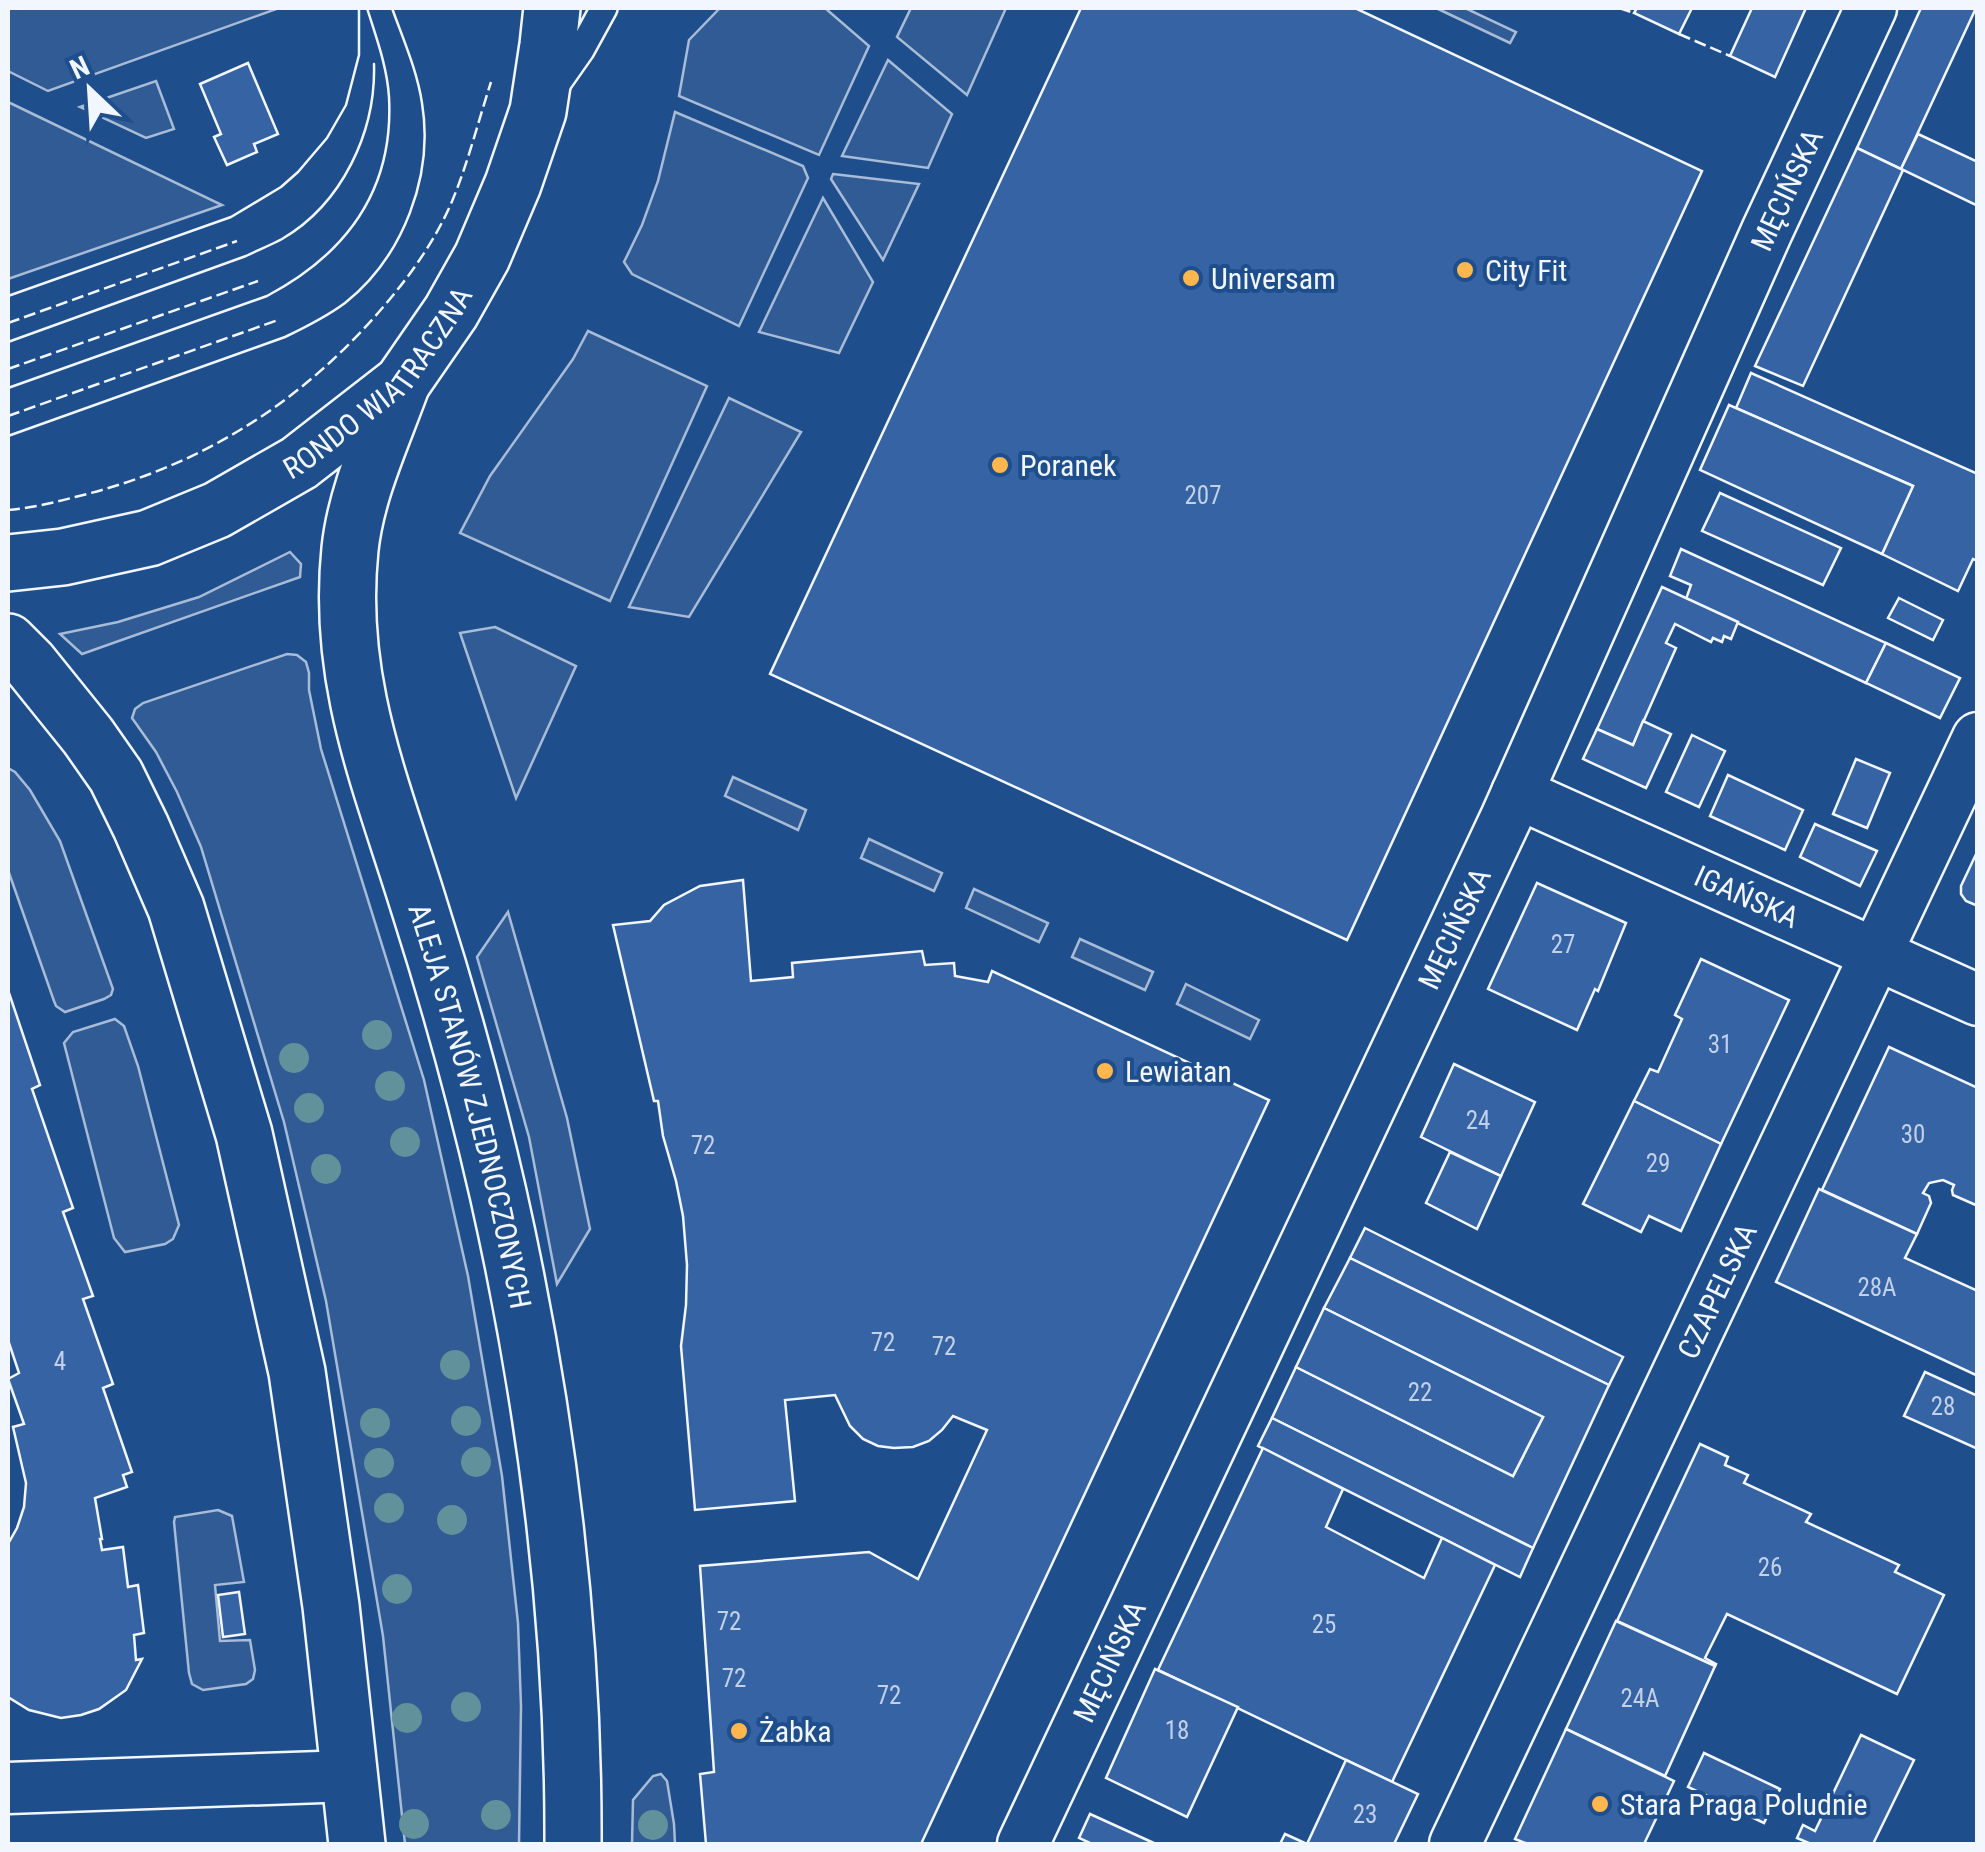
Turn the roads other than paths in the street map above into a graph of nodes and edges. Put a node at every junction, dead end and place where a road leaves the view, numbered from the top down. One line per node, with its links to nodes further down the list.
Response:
1 (552, 8): 4 (main road, RONDO WIATRACZNA)
2 (604, 8): 4 (lane)
3 (1872, 8): 9 (street, MĘCIŃSKA)
4 (538, 111): 5 (main road, RONDO WIATRACZNA)
5 (402, 384): 6 (main road, RONDO WIATRACZNA); 15 (main road, ALEJA STANÓW ZJEDNOCZONYCH)
6 (8, 563)
7 (8, 642): 12 (main road)
8 (1978, 738): 10 (street, CZAPELSKA)
9 (1518, 793): 10 (street, IGAŃSKA); 16 (street, MĘCIŃSKA)
10 (1876, 954): 11 (street, IGAŃSKA); 17 (street, CZAPELSKA)
11 (1978, 1000)
12 (350, 1776): 13 (street); 14 (main road)
13 (8, 1788)
14 (356, 1844)
15 (573, 1844)
16 (1023, 1844)
17 (1455, 1844)

